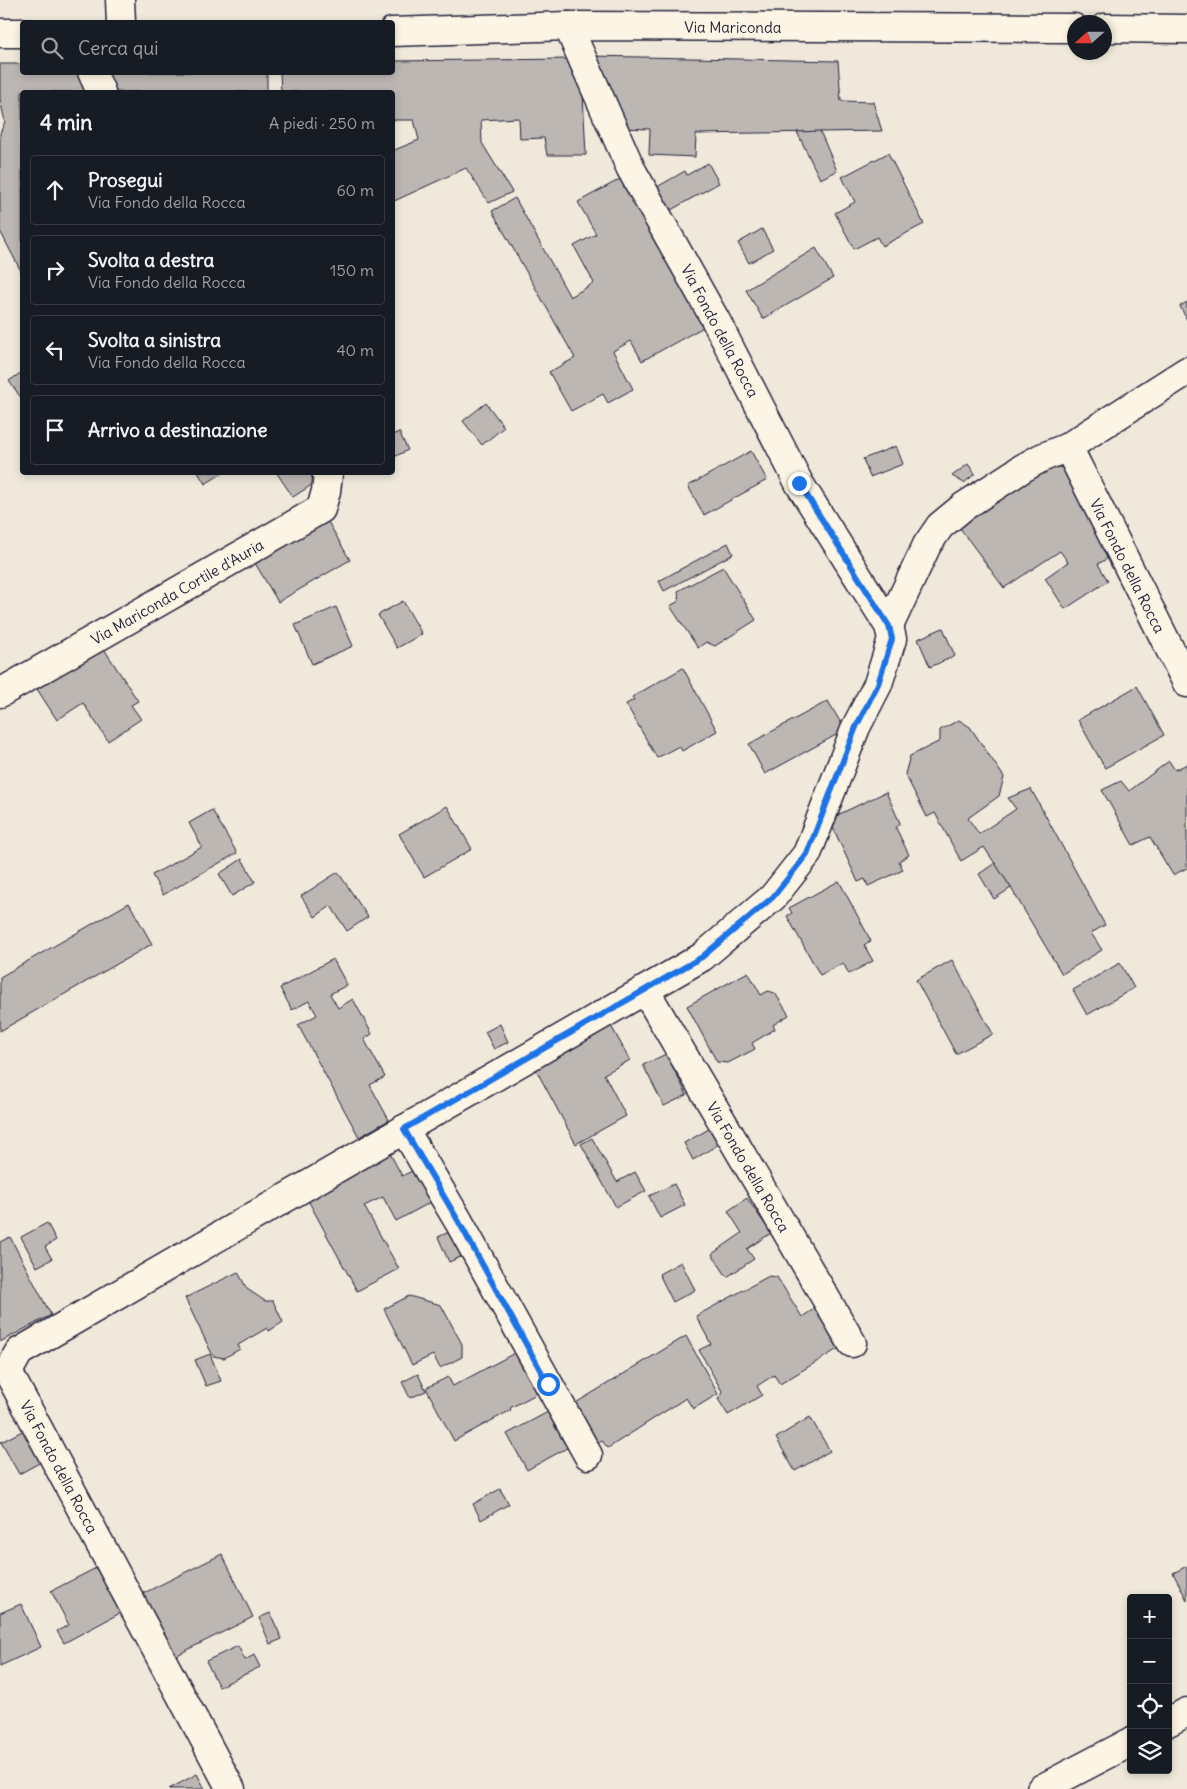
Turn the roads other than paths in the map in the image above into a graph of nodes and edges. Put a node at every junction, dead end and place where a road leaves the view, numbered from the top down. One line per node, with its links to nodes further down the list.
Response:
1 (120, 0): 2 (street)
2 (121, 20)
3 (568, 26): 4 (street, Via Mariconda); 7 (street, Via Mariconda); 15 (street, Via Fondo della Rocca)
4 (1067, 28)
5 (1112, 28): 6 (street)
6 (1187, 29)
7 (395, 32)
8 (0, 33): 9 (street)
9 (20, 33)
10 (93, 75): 11 (street)
11 (100, 90)
12 (1187, 371): 13 (street, Via Fondo della Rocca)
13 (1068, 447): 15 (street, Via Fondo della Rocca); 16 (street, Via Fondo della Rocca)
14 (328, 475): 17 (street, Via Mariconda Cortile d'Auria)
15 (889, 626): 18 (street, Via Fondo della Rocca)
16 (1187, 683)
17 (0, 693)
18 (645, 990): 19 (street, Via Fondo della Rocca); 20 (street, Via Fondo della Rocca)
19 (404, 1129): 21 (street); 25 (street, Via Fondo della Rocca)
20 (852, 1343)
21 (588, 1456)
22 (1187, 1712): 23 (street)
23 (1172, 1720)
24 (1127, 1744): 26 (street)
25 (231, 1789)
26 (1041, 1789)

